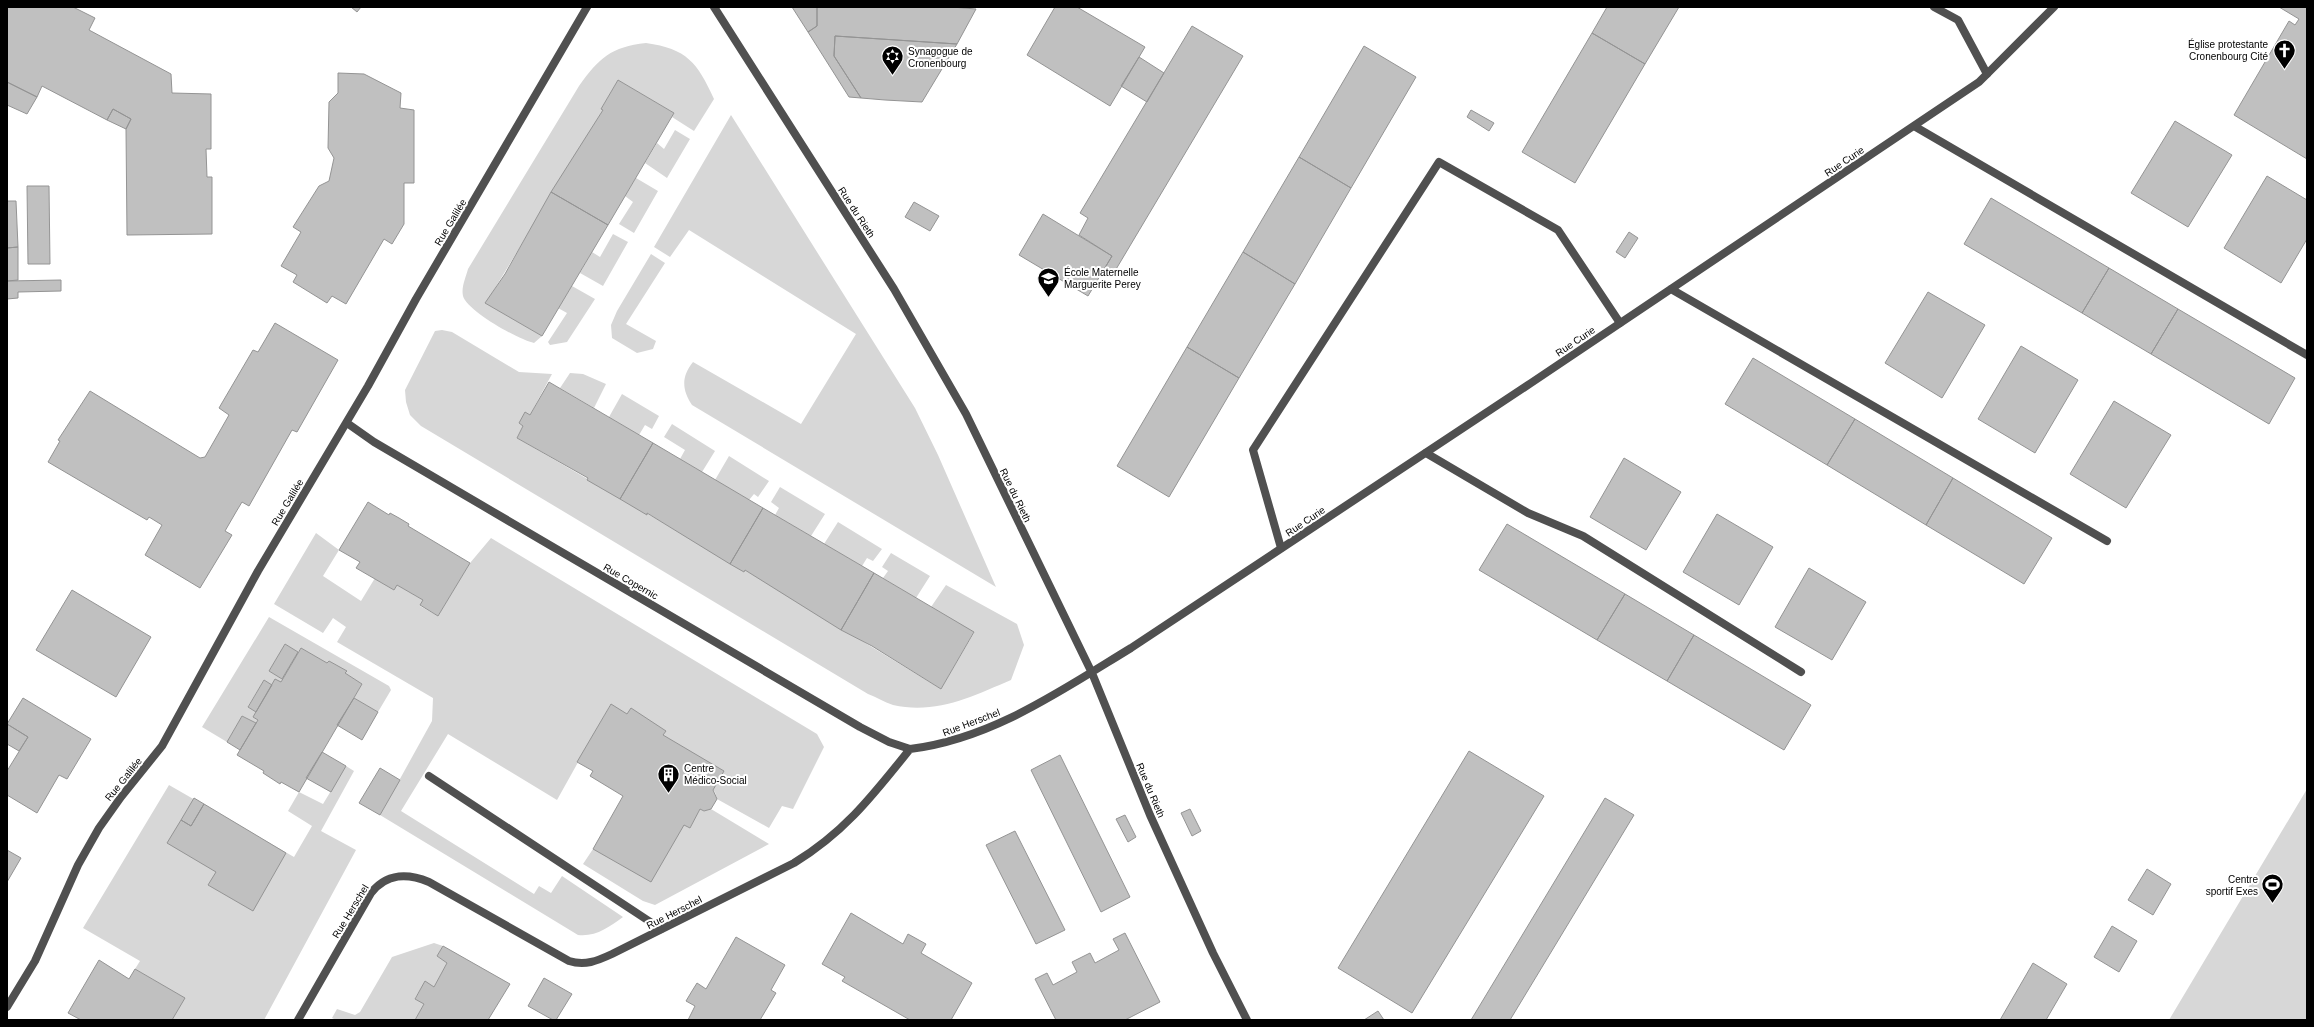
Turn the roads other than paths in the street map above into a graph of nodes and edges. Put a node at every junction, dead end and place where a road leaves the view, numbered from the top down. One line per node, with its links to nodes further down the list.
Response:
1 (587, 7): 10 (street, Rue Galilée)
2 (714, 7): 15 (street, Rue du Rieth)
3 (1934, 7): 5 (street)
4 (2054, 7): 5 (street, Rue Curie)
5 (1987, 74): 6 (street, Rue Curie)
6 (1914, 126): 7 (street, Rue Curie); 9 (street)
7 (1671, 289): 8 (street, Rue Curie); 12 (street)
8 (1620, 324): 11 (street, Rue Curie); 13 (street)
9 (2307, 355)
10 (347, 422): 16 (street, Rue Copernic); 19 (street, Rue Galilée)
11 (1426, 453): 13 (street, Rue Curie); 14 (street)
12 (2107, 540)
13 (1282, 548): 15 (street, Rue Curie)
14 (1801, 672)
15 (1092, 673): 16 (street, Rue Herschel); 21 (street, Rue du Rieth)
16 (910, 749): 18 (street, Rue Herschel)
17 (429, 776): 18 (street)
18 (661, 929): 20 (street, Rue Herschel)
19 (7, 1007)
20 (298, 1020)
21 (1247, 1020)

